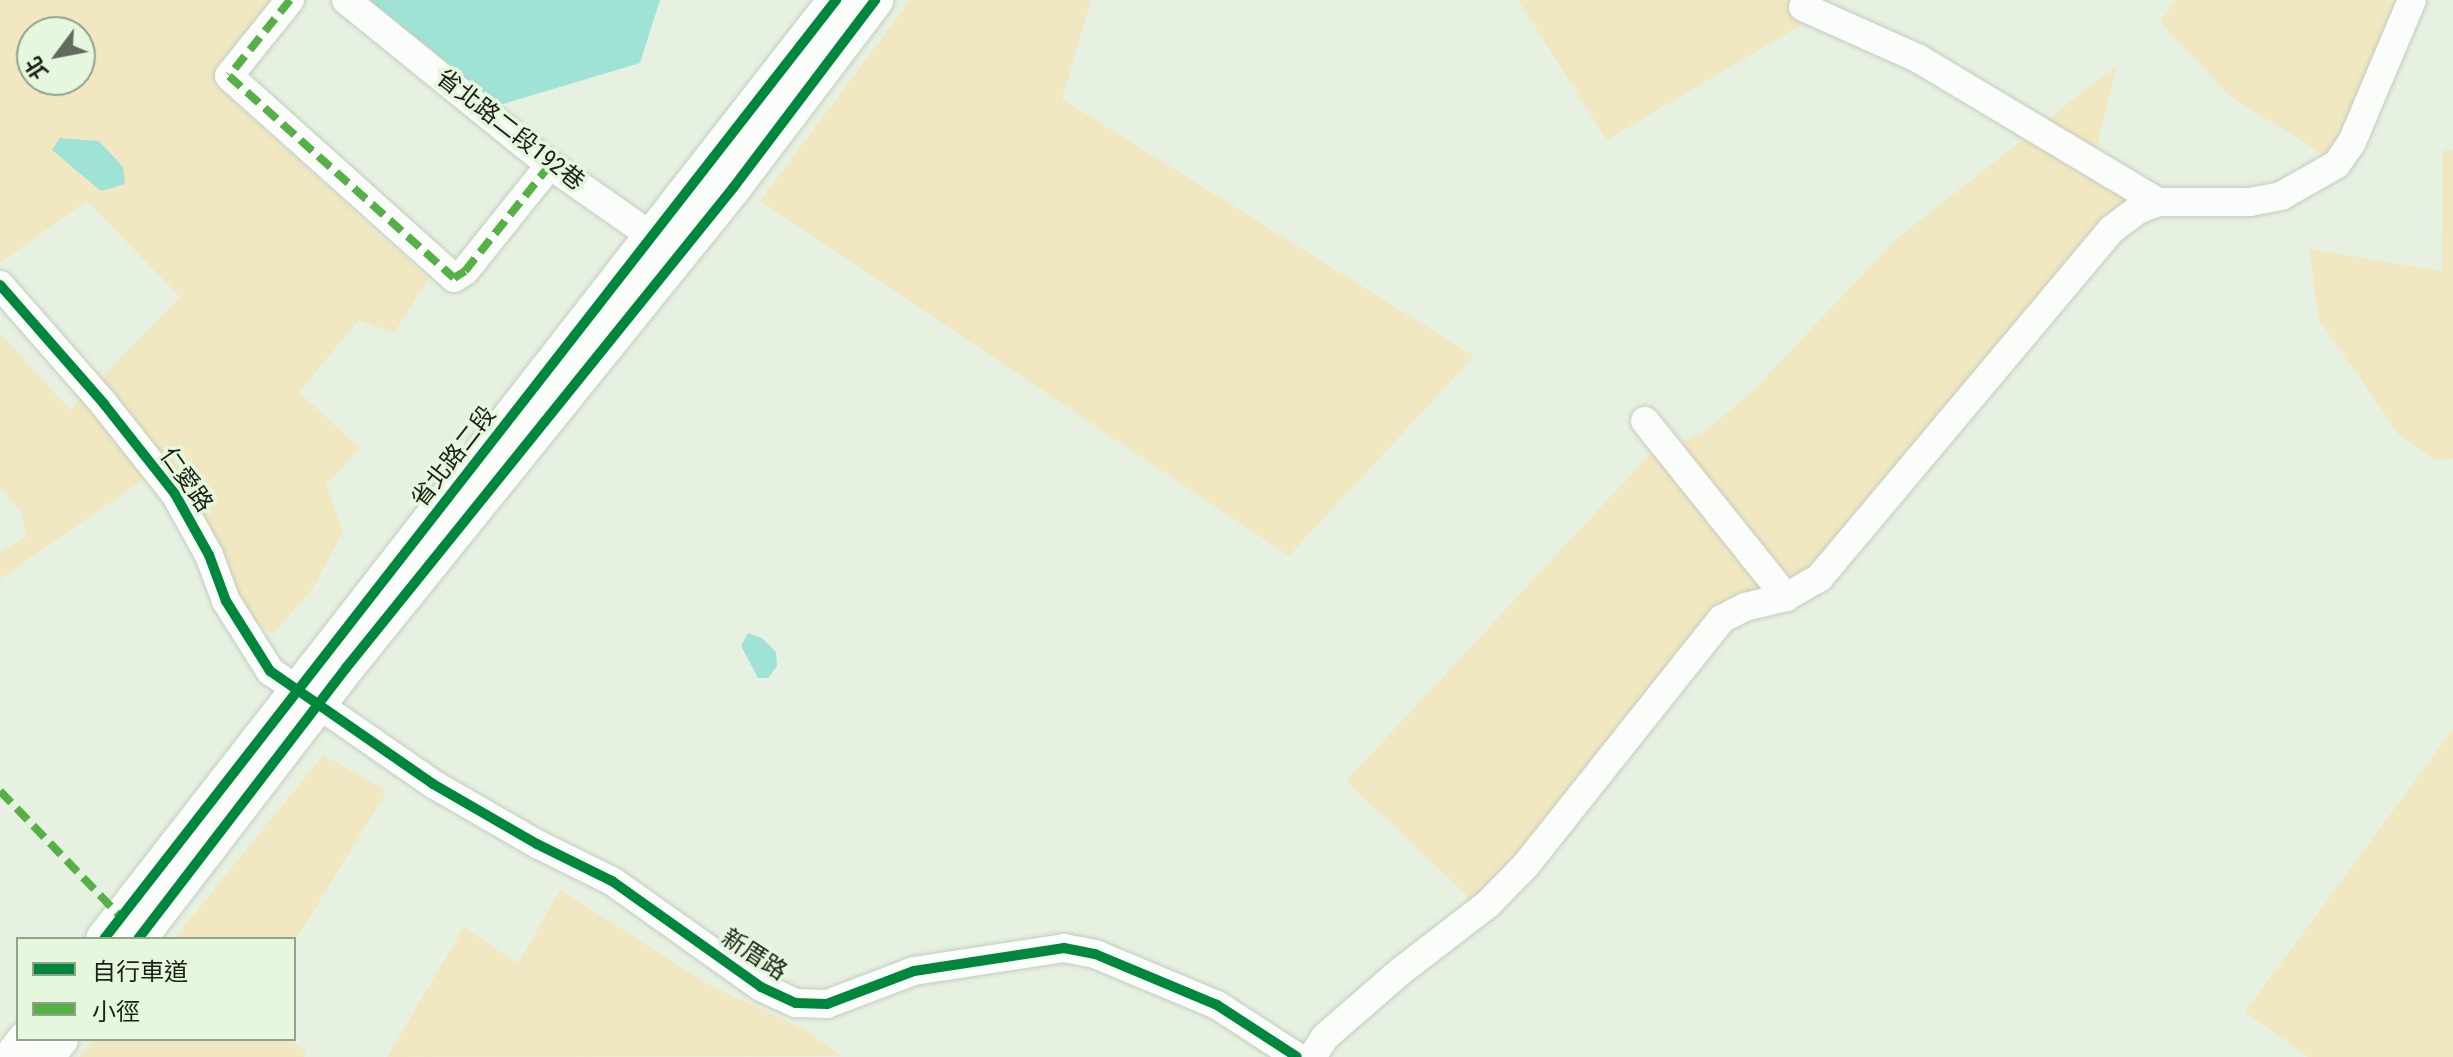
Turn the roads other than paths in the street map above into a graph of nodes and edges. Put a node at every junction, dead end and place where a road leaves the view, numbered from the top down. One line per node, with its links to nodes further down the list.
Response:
1 (290, 0): 7 (street)
2 (346, 0): 7 (street, 省北路二段192巷)
3 (836, 0): 9 (main road, 省北路二段)
4 (875, 0): 9 (main road, 省北路二段)
5 (2412, 0): 8 (street)
6 (1803, 7): 8 (street)
7 (550, 165): 9 (street, 省北路二段192巷)
8 (2158, 202): 12 (street)
9 (664, 245): 13 (main road, 省北路二段)
10 (0, 285): 13 (street, 仁愛路)
11 (1645, 421): 12 (street)
12 (1786, 597): 21 (street)
13 (309, 698): 14 (main road, 省北路二段); 15 (main road, 省北路二段); 20 (street, 新厝路)
14 (106, 937)
15 (139, 937)
16 (24, 1041): 18 (main road)
17 (58, 1041): 19 (main road)
18 (12, 1057)
19 (46, 1057)
20 (1297, 1057)
21 (1312, 1057)

